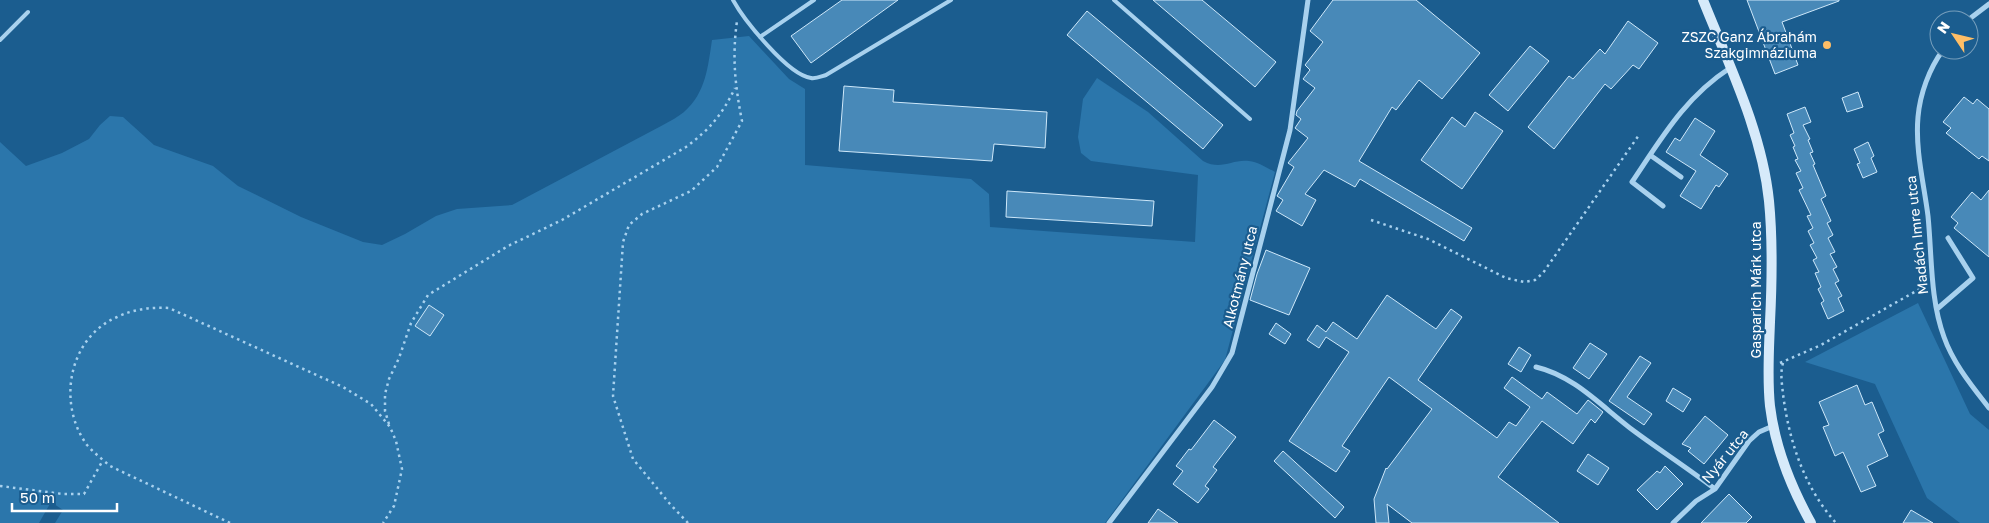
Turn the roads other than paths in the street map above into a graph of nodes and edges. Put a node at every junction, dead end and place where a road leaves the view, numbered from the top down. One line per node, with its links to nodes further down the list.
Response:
1 (733, 0): 10 (lane)
2 (814, 0): 10 (lane)
3 (952, 0): 10 (lane)
4 (1114, 0): 14 (lane)
5 (1308, 0): 24 (street, Alkotmány utca)
6 (1703, 0): 13 (street, Gasparich Márk utca)
7 (1989, 4): 9 (street)
8 (28, 12): 11 (lane)
9 (1979, 12)
10 (760, 37)
11 (0, 40)
12 (1938, 60): 19 (street, Madách Imre utca)
13 (1730, 68): 15 (street); 22 (street, Gasparich Márk utca)
14 (1250, 119)
15 (1650, 155): 16 (street); 17 (street)
16 (1681, 178)
17 (1663, 206)
18 (1948, 238): 19 (street)
19 (1937, 309): 21 (street, Madách Imre utca)
20 (1536, 367): 23 (street)
21 (1989, 408)
22 (1774, 426): 23 (street, Nyár utca); 26 (street, Gasparich Márk utca)
23 (1715, 489): 25 (street, Nyár utca)
24 (1109, 523)
25 (1673, 523)
26 (1811, 523)

